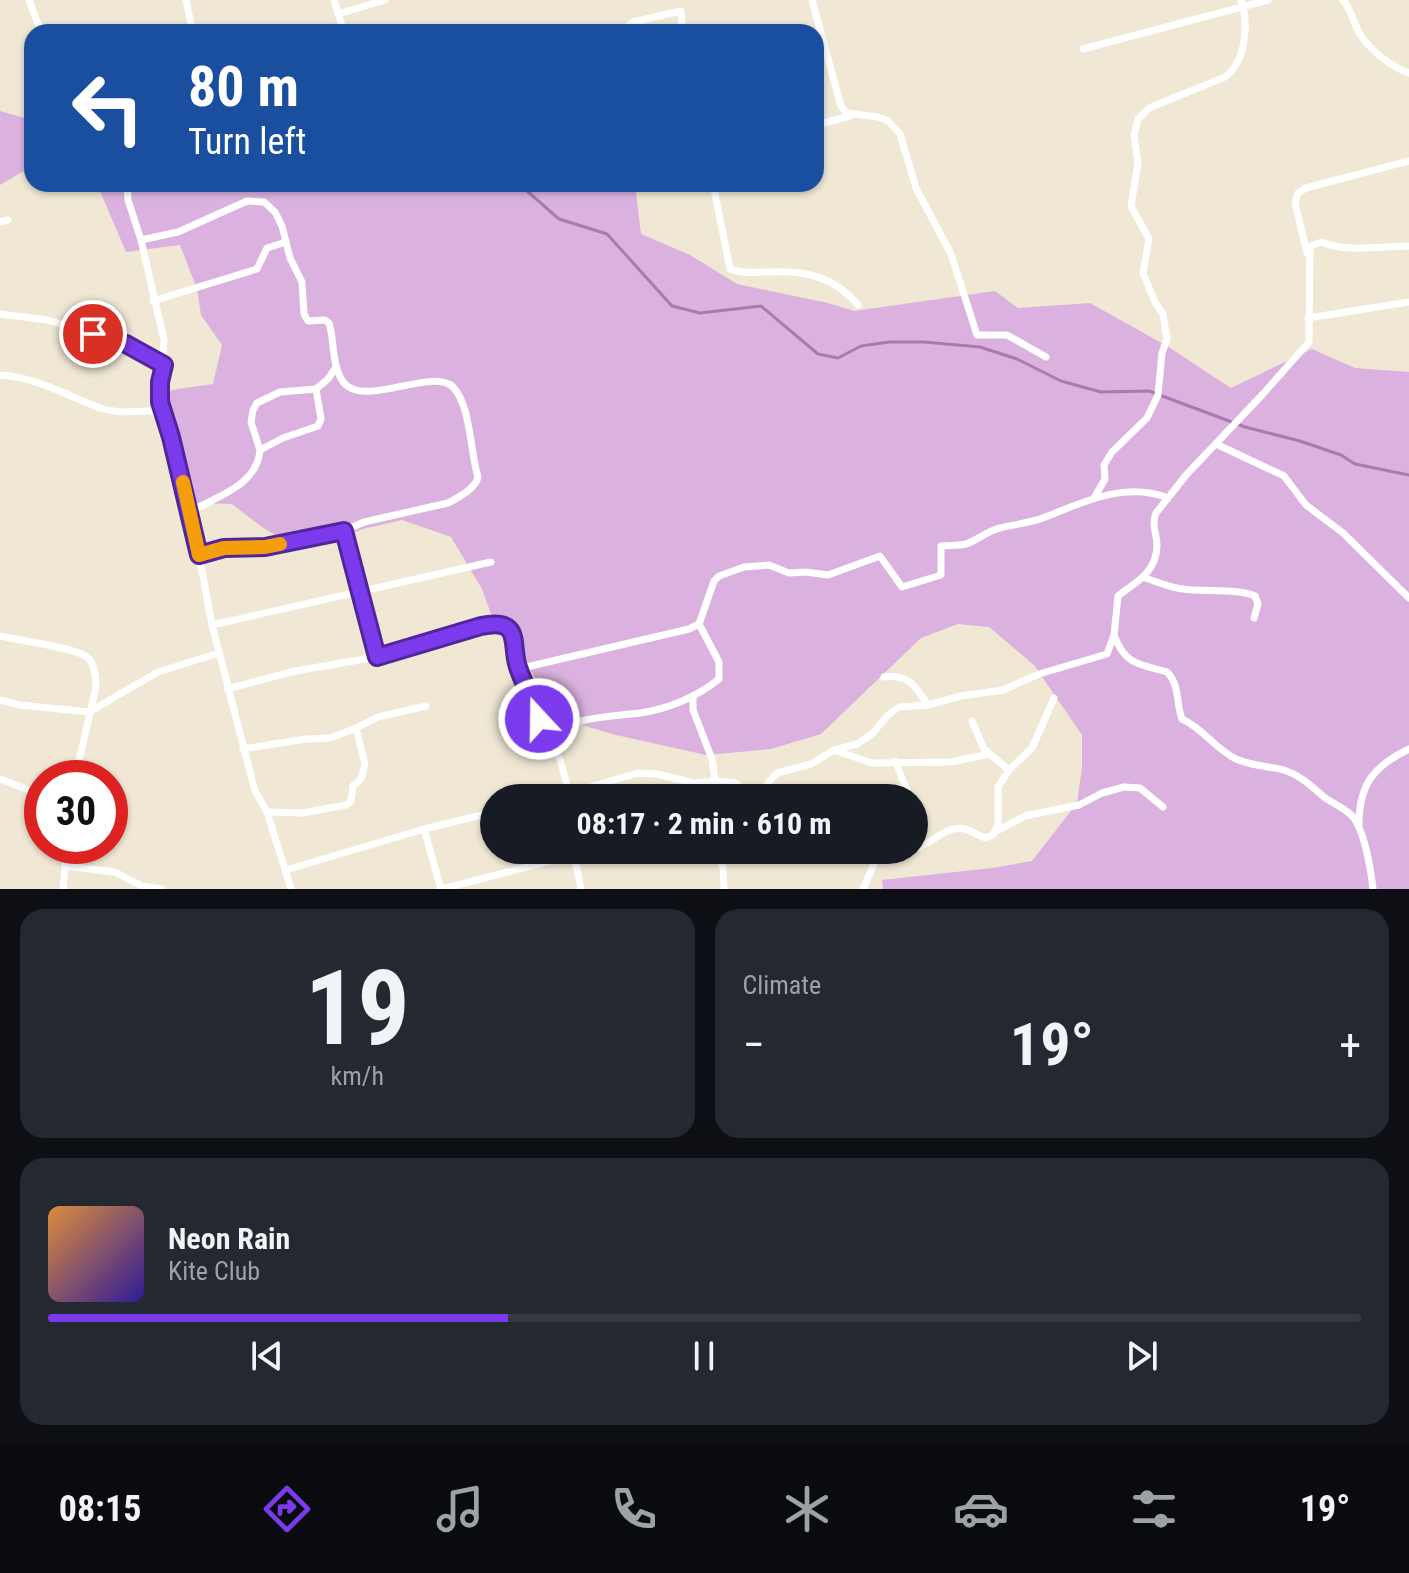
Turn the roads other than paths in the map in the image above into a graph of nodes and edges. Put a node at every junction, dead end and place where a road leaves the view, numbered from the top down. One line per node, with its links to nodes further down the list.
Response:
1 (29, 0): 10 (street)
2 (186, 0): 11 (street)
3 (334, 0): 9 (street)
4 (385, 0): 9 (street)
5 (812, 0): 15 (street)
6 (1268, 0): 8 (street)
7 (1343, 0): 20 (street)
8 (1242, 3): 17 (street); 43 (street)
9 (338, 14): 12 (street)
10 (38, 24)
11 (191, 24)
12 (341, 24)
13 (631, 24): 14 (street)
14 (681, 24)
15 (819, 24)
16 (824, 42): 18 (street)
17 (1083, 49)
18 (828, 56): 19 (street); 21 (street)
19 (824, 57)
20 (1409, 73)
21 (852, 115): 22 (street); 35 (street)
22 (824, 123)
23 (1409, 161): 29 (street)
24 (128, 192): 26 (street)
25 (715, 192): 32 (street)
26 (141, 240): 27 (street); 30 (street)
27 (286, 242): 30 (street); 37 (street)
28 (1409, 246): 29 (street)
29 (1308, 256): 34 (street)
30 (153, 301): 36 (street)
31 (1409, 302): 34 (street)
32 (858, 305)
33 (0, 314): 36 (street)
34 (1308, 318): 41 (street)
35 (1046, 357)
36 (164, 365): 40 (street)
37 (336, 367): 39 (street); 46 (street)
38 (0, 375): 40 (street)
39 (316, 389): 42 (street); 42 (street)
40 (162, 411): 45 (street)
41 (1216, 444): 44 (street); 51 (street)
42 (260, 450): 45 (street)
43 (1094, 498): 44 (street); 53 (street)
44 (1168, 498): 49 (street)
45 (190, 512): 47 (street)
46 (344, 531): 47 (street); 50 (street)
47 (199, 555): 54 (street)
48 (491, 562): 50 (street)
49 (1145, 578): 52 (street); 55 (street)
50 (361, 590): 54 (street); 58 (street)
51 (1409, 598)
52 (1254, 618)
53 (699, 624): 59 (street); 62 (street)
54 (212, 625): 57 (street)
55 (1114, 635): 65 (street); 90 (street)
56 (0, 636): 67 (street)
57 (219, 653): 61 (street); 67 (street)
58 (377, 657): 59 (street); 61 (street)
59 (518, 669): 70 (street)
60 (884, 677): 65 (street)
61 (227, 689): 71 (street)
62 (693, 696): 70 (street); 79 (street)
63 (1054, 698): 77 (street)
64 (0, 700): 67 (street)
65 (928, 705): 73 (street)
66 (426, 706): 69 (street)
67 (89, 712): 75 (street)
68 (972, 721): 74 (street)
69 (356, 728): 71 (street); 88 (street)
70 (545, 737): 81 (street)
71 (243, 749): 88 (street)
72 (1409, 749): 90 (street)
73 (834, 750): 76 (street); 84 (street)
74 (989, 754): 76 (street); 77 (street)
75 (79, 760)
76 (895, 761): 85 (street)
77 (1009, 770): 92 (street)
78 (0, 779): 86 (street)
79 (715, 781): 80 (street); 83 (street)
80 (704, 783): 82 (street)
81 (567, 784)
82 (600, 784)
83 (737, 784)
84 (766, 784)
85 (904, 784)
86 (24, 788)
87 (1163, 807): 92 (street)
88 (267, 812): 99 (street)
89 (480, 815): 91 (street)
90 (1358, 826): 107 (street)
91 (424, 829): 99 (street); 103 (street)
92 (995, 832): 93 (street)
93 (928, 842)
94 (533, 864): 103 (street)
95 (575, 864): 104 (street)
96 (721, 864): 105 (street)
97 (874, 864): 106 (street)
98 (65, 866): 100 (street); 101 (street)
99 (286, 870): 102 (street)
100 (63, 889)
101 (162, 889)
102 (291, 889)
103 (442, 889)
104 (581, 889)
105 (724, 889)
106 (863, 889)
107 (1373, 889)

